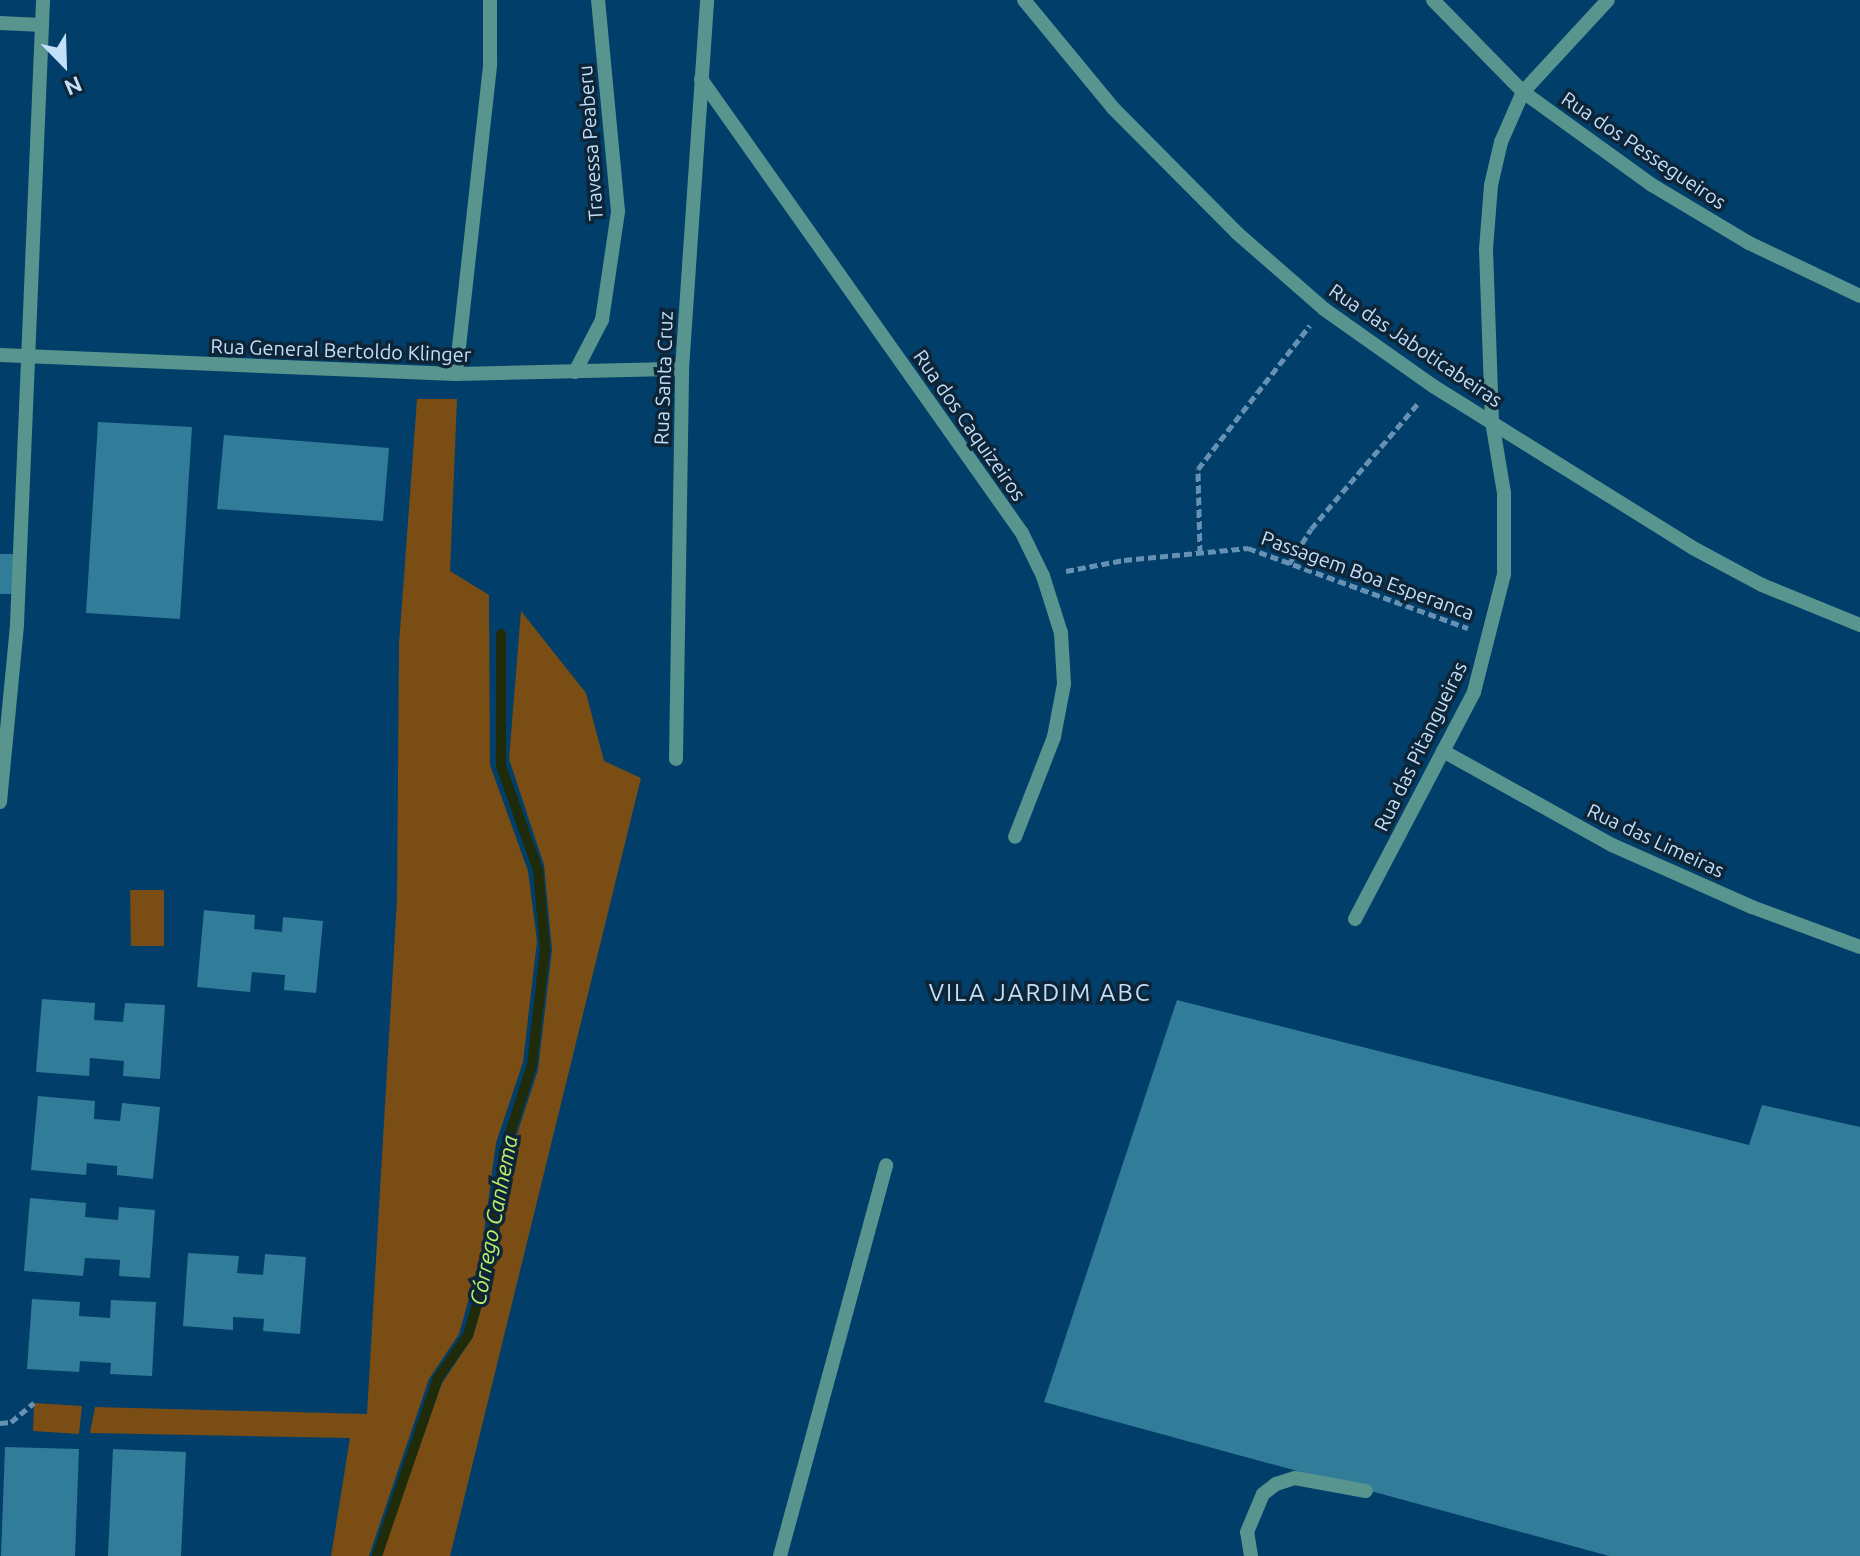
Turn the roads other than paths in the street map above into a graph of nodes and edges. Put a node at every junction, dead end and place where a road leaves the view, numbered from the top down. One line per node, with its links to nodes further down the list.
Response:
1 (43, 0): 9 (street)
2 (490, 0): 17 (street)
3 (598, 0): 16 (street, Travessa Peaberu)
4 (707, 0): 10 (street, Rua Santa Cruz)
5 (1024, 0): 18 (street, Rua das Jaboticabeiras)
6 (1433, 0): 11 (street, Rua dos Pessegueiros)
7 (1608, 0): 11 (street, Rua das Pitangueiras)
8 (0, 23): 9 (street)
9 (42, 25): 14 (street)
10 (701, 79): 15 (street, Rua Santa Cruz); 23 (street, Rua dos Caquizeiros)
11 (1523, 92): 12 (street, Rua dos Pessegueiros); 18 (street, Rua das Pitangueiras)
12 (1860, 296)
13 (0, 355): 14 (street, Rua General Bertoldo Klinger)
14 (26, 355): 17 (street, Rua General Bertoldo Klinger); 22 (street)
15 (682, 369): 16 (street, Rua General Bertoldo Klinger); 21 (street, Rua Santa Cruz)
16 (575, 372): 17 (street, Rua General Bertoldo Klinger)
17 (456, 374)
18 (1492, 421): 19 (street, Rua das Jaboticabeiras); 20 (street, Rua das Pitangueiras)
19 (1860, 625)
20 (1443, 751): 24 (street, Rua das Pitangueiras); 25 (street, Rua das Limeiras)
21 (676, 759)
22 (0, 802)
23 (1015, 837)
24 (1355, 919)
25 (1860, 947)
26 (886, 1165): 28 (street)
27 (1366, 1491): 29 (street)
28 (780, 1556)
29 (1251, 1556)

